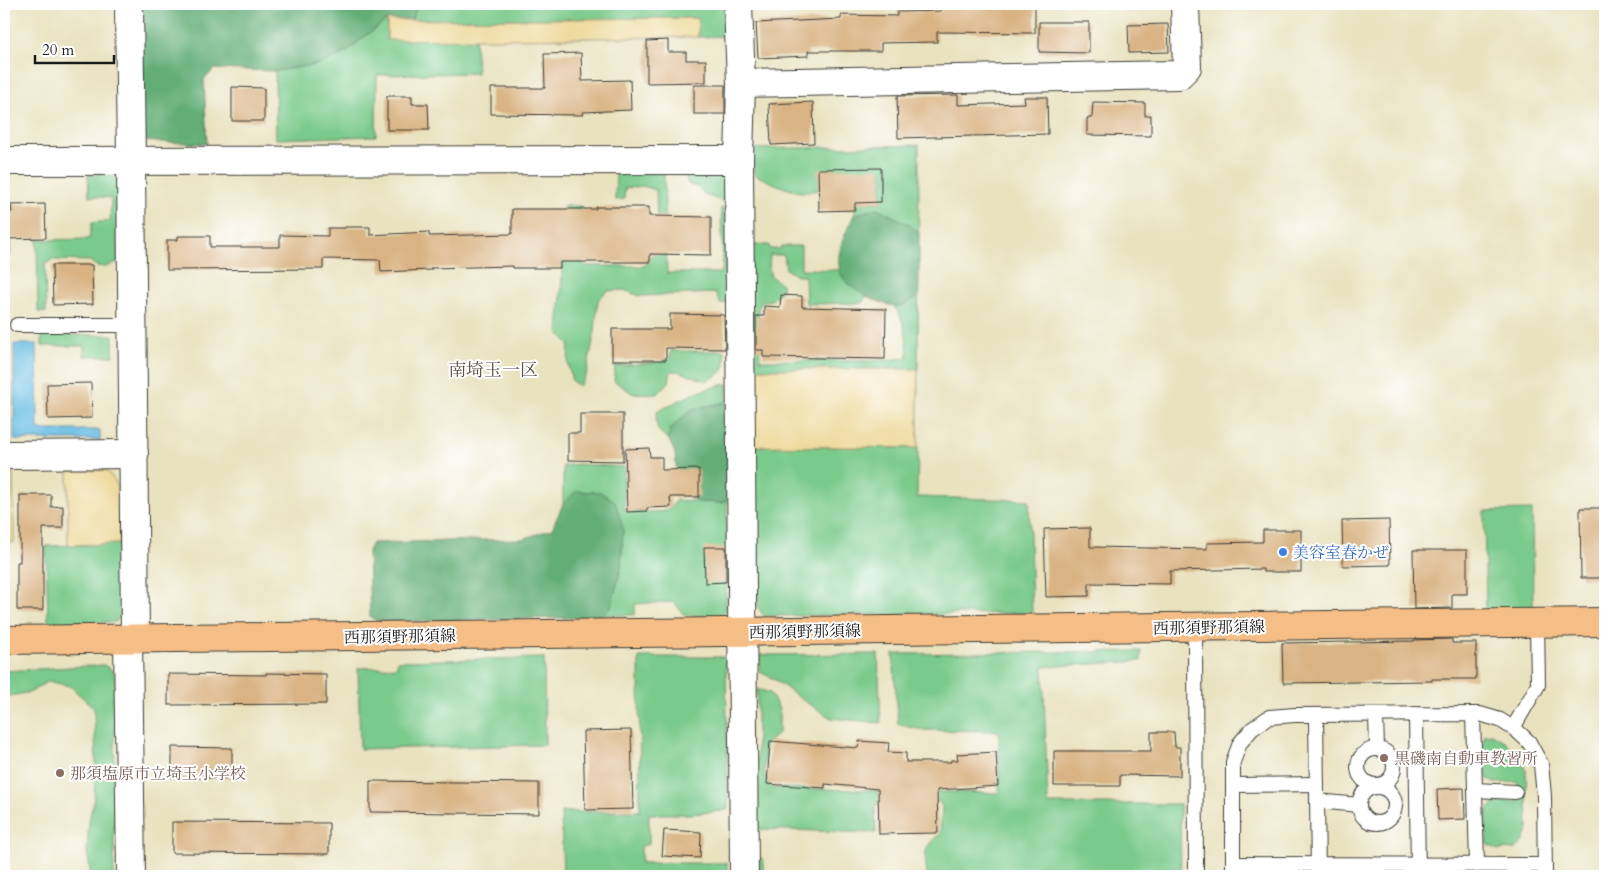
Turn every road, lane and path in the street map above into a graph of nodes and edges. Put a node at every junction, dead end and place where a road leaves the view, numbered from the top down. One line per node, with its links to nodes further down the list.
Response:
1 (129, 4): 7 (street)
2 (738, 4): 4 (street)
3 (1185, 4): 4 (street)
4 (741, 83): 5 (street)
5 (739, 160): 7 (street); 15 (street)
6 (4, 161): 7 (street)
7 (131, 161): 9 (street)
8 (16, 325): 9 (lane)
9 (133, 326): 10 (street)
10 (134, 454): 11 (street); 16 (street)
11 (4, 455)
12 (1605, 622): 13 (main road, 西那須野那須線)
13 (1537, 623): 14 (main road, 西那須野那須線); 22 (lane)
14 (1195, 627): 15 (main road, 西那須野那須線); 38 (lane)
15 (742, 632): 16 (main road, 西那須野那須線); 37 (street)
16 (132, 638): 17 (main road, 西那須野那須線); 36 (street)
17 (4, 640)
18 (1376, 714): 19 (lane); 21 (lane); 23 (lane)
19 (1416, 714): 20 (lane); 34 (lane)
20 (1473, 714): 22 (lane); 27 (lane)
21 (1316, 715): 24 (lane); 25 (lane)
22 (1512, 728): 35 (lane)
23 (1377, 749): 26 (lane); 26 (lane)
24 (1316, 784): 25 (lane); 29 (lane)
25 (1233, 785): 32 (lane)
26 (1377, 786): 30 (lane); 30 (lane)
27 (1475, 790): 28 (lane); 31 (lane)
28 (1515, 792)
29 (1317, 801): 30 (lane); 33 (lane)
30 (1359, 805)
31 (1477, 865): 34 (lane); 35 (lane)
32 (1233, 870): 33 (lane)
33 (1318, 870): 34 (lane)
34 (1418, 870)
35 (1545, 870)
36 (131, 876)
37 (744, 876)
38 (1196, 876)

